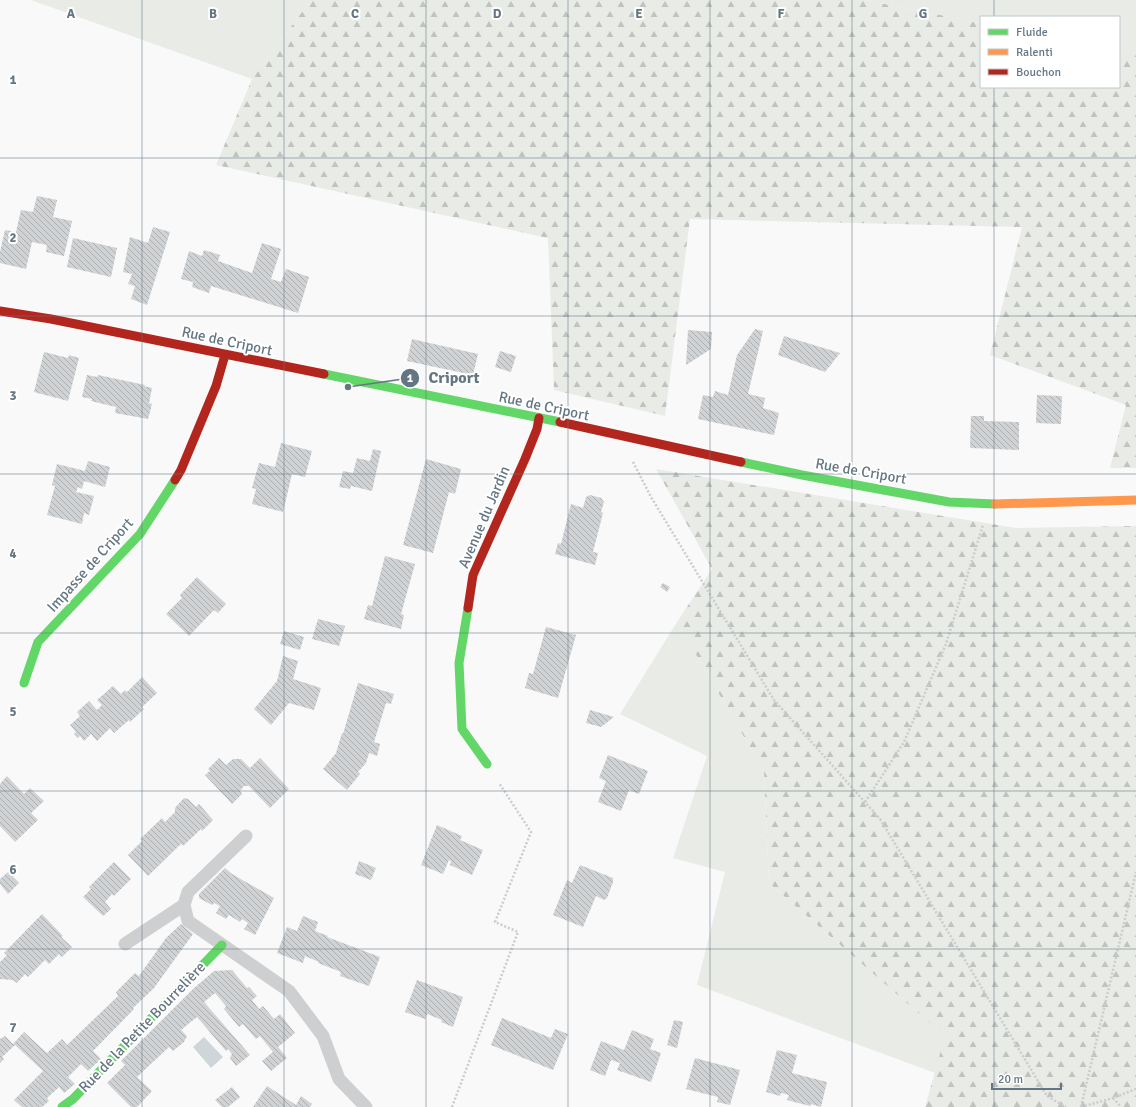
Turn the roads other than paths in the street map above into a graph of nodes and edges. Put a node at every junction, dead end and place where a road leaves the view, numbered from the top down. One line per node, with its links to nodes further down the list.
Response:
1 (0, 311): 2 (street, Rue de Criport)
2 (225, 355): 3 (street, Rue de Criport); 5 (street, Impasse de Criport)
3 (539, 418): 4 (street, Rue de Criport); 6 (street, Avenue du Jardin)
4 (1136, 500)
5 (24, 683)
6 (487, 764)
7 (246, 836): 8 (lane)
8 (184, 905): 9 (lane); 10 (lane)
9 (125, 944)
10 (222, 945): 11 (street, Rue de la Petite Bourrelière); 12 (lane)
11 (62, 1107)
12 (366, 1107)

